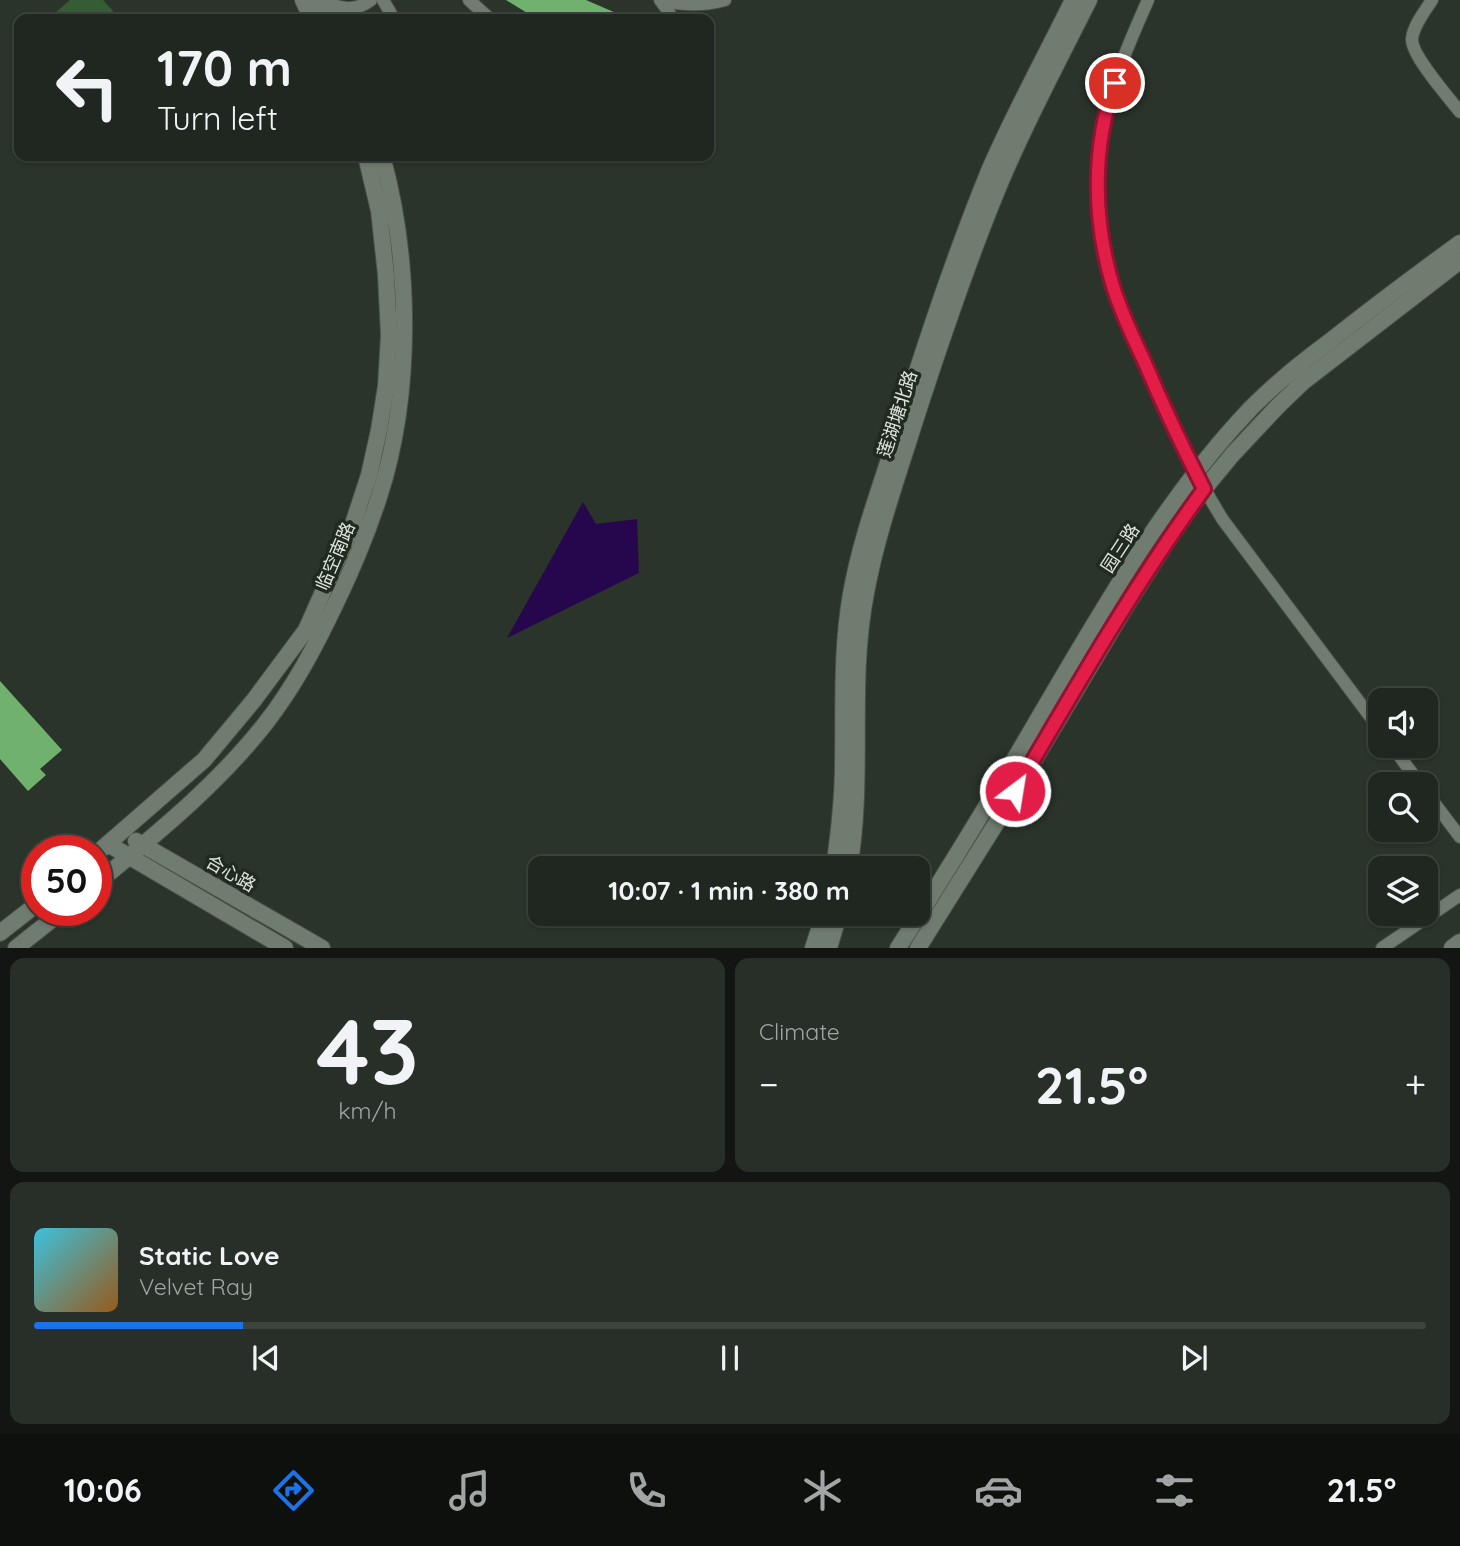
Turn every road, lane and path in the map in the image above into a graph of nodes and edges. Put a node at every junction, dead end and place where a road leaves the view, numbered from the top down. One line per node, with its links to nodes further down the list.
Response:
1 (322, 0): 2 (street)
2 (372, 0)
3 (469, 0): 10 (street)
4 (661, 0): 5 (street)
5 (725, 0)
6 (1073, 0): 25 (main road, 莲湖塘北路)
7 (1089, 0): 26 (main road, 莲湖塘北路)
8 (1148, 0): 16 (street)
9 (1432, 0): 11 (street)
10 (484, 14)
11 (1460, 112)
12 (367, 161): 20 (main road, 临空南路)
13 (383, 161): 23 (main road, 临空南路)
14 (1460, 243): 16 (main road, 园三路)
15 (1460, 261): 17 (main road, 园三路)
16 (1196, 473): 17 (street); 41 (main road, 园三路)
17 (1204, 489): 18 (street); 42 (main road, 园三路)
18 (1368, 714)
19 (1438, 808): 21 (street)
20 (121, 833): 22 (main road, 临空南路); 23 (main road, 合心路)
21 (1460, 837)
22 (112, 841)
23 (143, 845): 27 (main road, 临空南路); 38 (main road, 合心路)
24 (112, 852): 27 (main road)
25 (835, 856)
26 (850, 856)
27 (129, 857): 28 (main road, 临空南路); 37 (main road)
28 (112, 871)
29 (1460, 895): 43 (street)
30 (21, 917): 34 (main road)
31 (43, 926): 36 (main road)
32 (820, 926): 39 (main road)
33 (835, 926): 40 (main road)
34 (0, 933)
35 (1460, 942): 44 (main road)
36 (16, 947)
37 (285, 947)
38 (322, 947)
39 (813, 947)
40 (829, 947)
41 (898, 947)
42 (918, 947)
43 (1382, 947)
44 (1452, 947)

